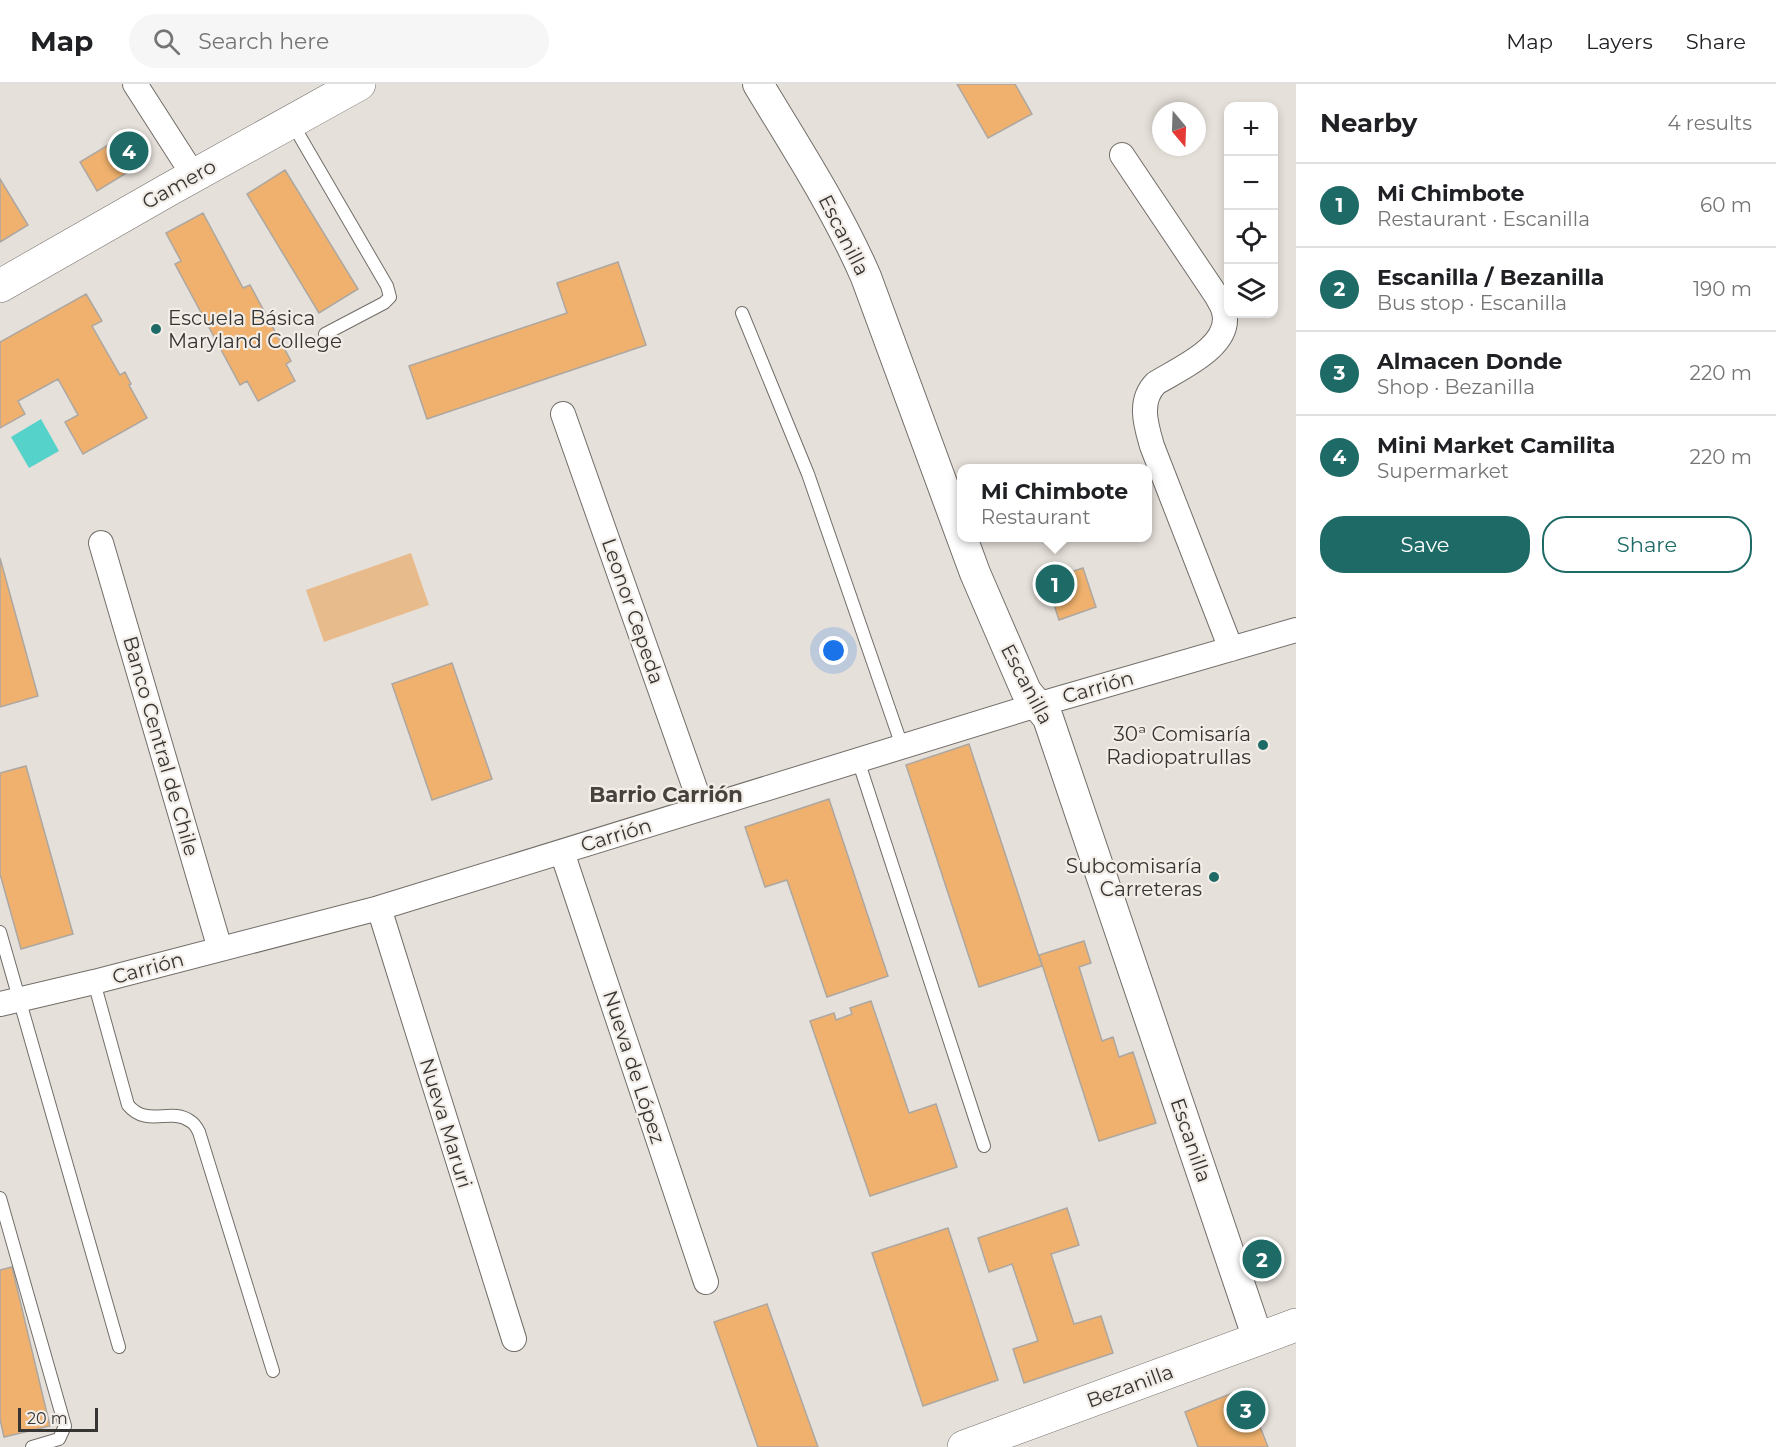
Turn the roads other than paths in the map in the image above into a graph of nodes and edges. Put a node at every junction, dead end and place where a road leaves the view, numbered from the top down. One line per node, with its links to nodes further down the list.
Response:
1 (135, 84): 6 (street)
2 (359, 84): 4 (main road, Gamero)
3 (758, 84): 11 (street, Escanilla)
4 (291, 122): 6 (main road, Gamero); 9 (lane)
5 (1122, 155): 15 (street)
6 (194, 176): 7 (main road, Gamero)
7 (0, 286)
8 (742, 313): 17 (lane)
9 (325, 334)
10 (563, 414): 19 (street, Leonor Cepeda)
11 (957, 525)
12 (963, 542): 16 (street, Escanilla)
13 (101, 543): 23 (street, Banco Central de Chile)
14 (1296, 630): 15 (street, Carrión)
15 (1231, 649): 16 (street, Carrión)
16 (1037, 705): 17 (street, Carrión); 31 (street, Escanilla)
17 (902, 746): 18 (street, Carrión)
18 (858, 760): 19 (street, Carrión); 26 (lane)
19 (702, 808): 20 (street, Carrión)
20 (562, 852): 21 (street, Carrión); 28 (street, Nueva de López)
21 (379, 908): 23 (street, Carrión); 30 (street, Nueva Maruri)
22 (0, 932): 25 (lane)
23 (220, 949): 24 (street, Carrión)
24 (94, 982): 25 (street, Carrión); 33 (lane)
25 (9, 1001): 32 (lane)
26 (984, 1146)
27 (0, 1198): 34 (lane)
28 (706, 1282)
29 (1296, 1325): 31 (main road, Bezanilla)
30 (514, 1339)
31 (1258, 1339): 35 (main road, Bezanilla)
32 (119, 1347)
33 (273, 1371)
34 (32, 1447)
35 (964, 1447)

